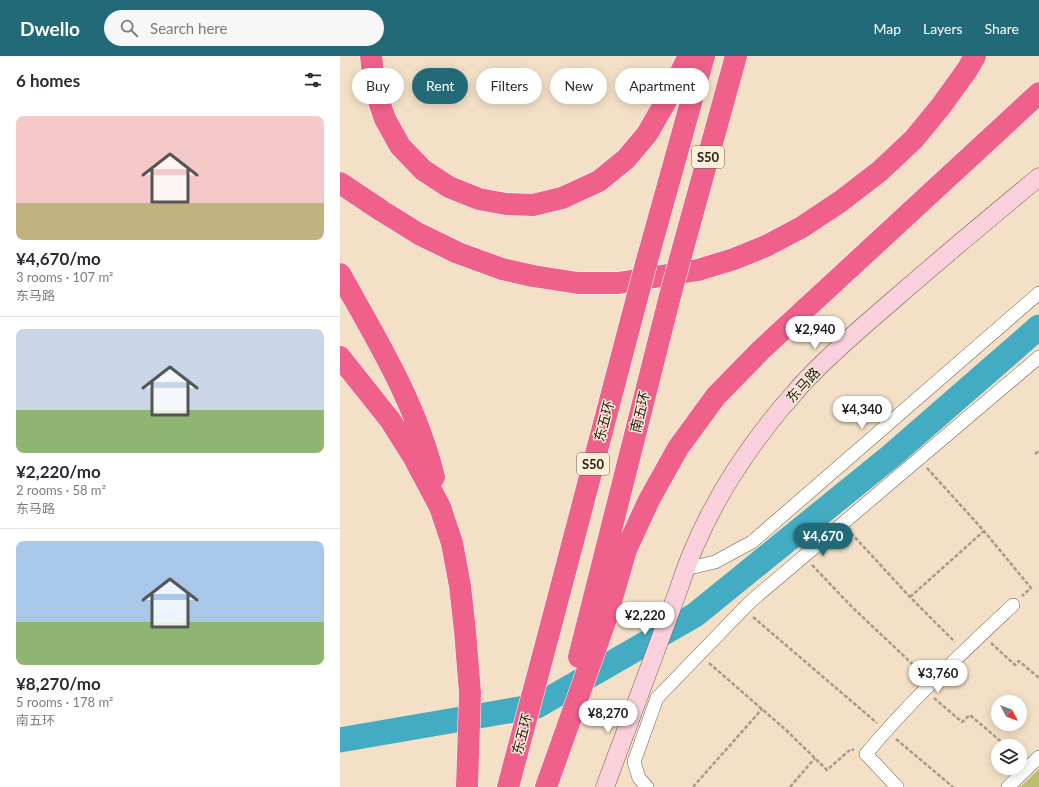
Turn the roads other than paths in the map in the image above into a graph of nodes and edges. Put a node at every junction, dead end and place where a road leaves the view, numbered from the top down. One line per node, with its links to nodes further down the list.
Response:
1 (371, 56): 2 (highway)
2 (689, 56)
3 (704, 56): 21 (highway, 东五环 / S50, bridge)
4 (736, 56): 18 (highway, 南五环 / S50, bridge)
5 (974, 56): 10 (highway)
6 (1039, 86): 8 (highway)
7 (1039, 93): 8 (highway)
8 (1009, 121): 18 (highway)
9 (1039, 177): 16 (main road, 东马路)
10 (340, 183)
11 (340, 274): 15 (highway)
12 (1039, 293): 16 (street)
13 (340, 357): 15 (highway)
14 (1039, 357): 24 (street)
15 (440, 507): 22 (highway)
16 (685, 569): 23 (main road, 东马路)
17 (1013, 605): 25 (street)
18 (596, 621): 20 (highway, 南五环 / S50)
19 (1039, 757): 26 (street)
20 (549, 778)
21 (509, 783)
22 (467, 787)
23 (605, 787)
24 (647, 787)
25 (897, 787)
26 (1008, 787)

